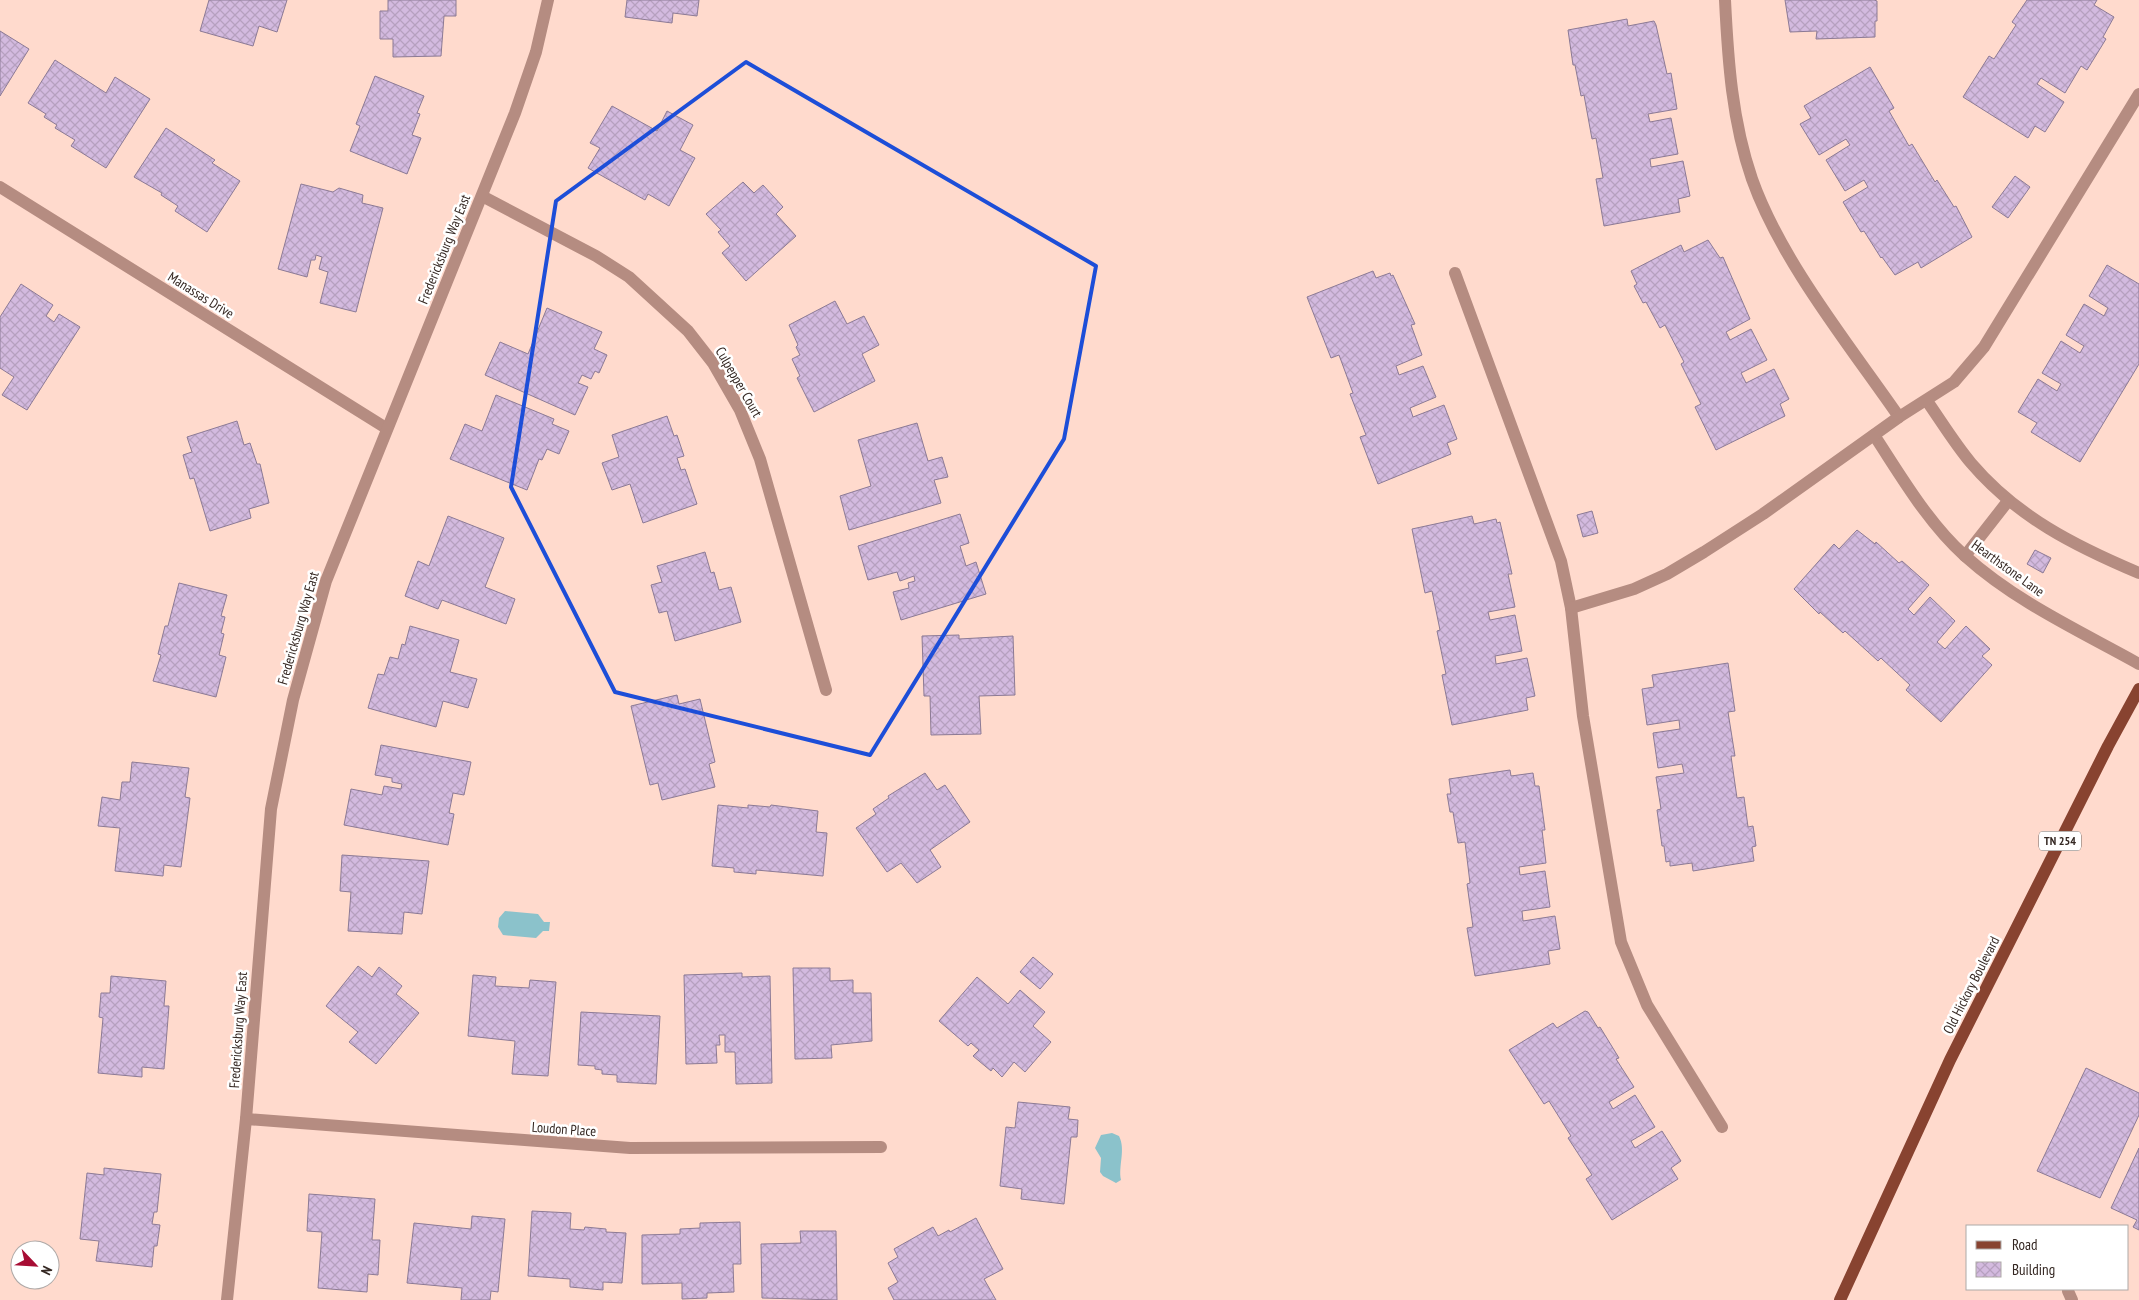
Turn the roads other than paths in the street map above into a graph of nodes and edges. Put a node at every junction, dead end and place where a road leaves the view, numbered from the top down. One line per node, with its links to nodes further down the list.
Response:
1 (548, 0): 5 (street, Fredericksburg Way East)
2 (1725, 0): 8 (street)
3 (2139, 94): 7 (street)
4 (0, 187): 9 (street, Manassas Drive)
5 (482, 196): 9 (street, Fredericksburg Way East); 16 (street, Culpepper Court)
6 (1455, 273): 14 (street)
7 (1927, 401): 8 (street); 11 (street)
8 (1899, 417): 10 (street)
9 (386, 428): 18 (street, Fredericksburg Way East)
10 (1874, 435): 12 (street, Hearthstone Lane); 14 (street)
11 (2008, 501): 12 (street); 13 (street)
12 (1965, 556): 15 (street, Hearthstone Lane)
13 (2139, 573)
14 (1572, 608): 19 (street)
15 (2139, 664)
16 (826, 690)
17 (2139, 690): 22 (main road, Old Hickory Boulevard / TN 254)
18 (246, 1119): 20 (street, Loudon Place); 21 (street, Fredericksburg Way East)
19 (1722, 1127)
20 (881, 1147)
21 (227, 1300)
22 (1840, 1300)

